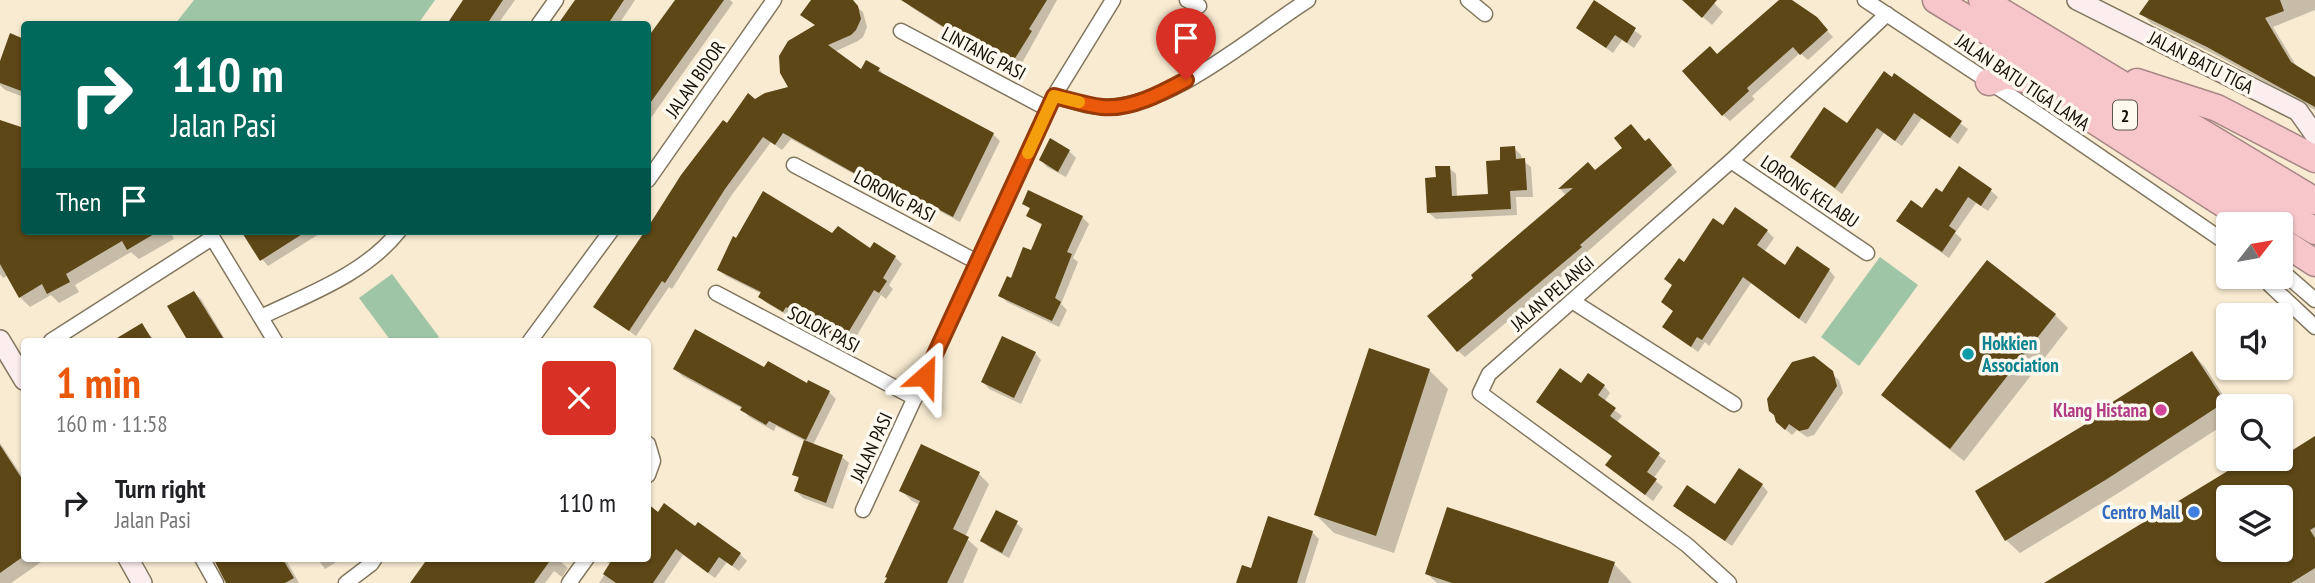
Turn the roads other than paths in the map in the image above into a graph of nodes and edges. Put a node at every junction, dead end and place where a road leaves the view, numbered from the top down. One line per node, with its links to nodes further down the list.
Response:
1 (556, 0): 12 (street)
2 (774, 0): 23 (street, JALAN BIDOR)
3 (1113, 0): 17 (street, JALAN PASI)
4 (1308, 0): 17 (street)
5 (1468, 0): 10 (street)
6 (1865, 0): 11 (street, JALAN BATU TIGA LAMA)
7 (1936, 0): 9 (highway, 2)
8 (2077, 0): 18 (street, JALAN BATU TIGA)
9 (1979, 12): 14 (highway, 2); 15 (highway); 26 (highway, 2)
10 (1485, 14)
11 (1886, 14): 16 (street, JALAN BATU TIGA LAMA); 21 (street, JALAN PELANGI)
12 (542, 21)
13 (901, 31): 17 (street, LINTANG PASI)
14 (2092, 67): 20 (highway); 24 (highway, 2)
15 (2033, 80): 16 (highway); 25 (highway)
16 (1989, 82): 31 (street, JALAN BATU TIGA LAMA)
17 (1051, 102): 34 (street, JALAN PASI)
18 (2307, 115): 19 (street, JALAN BATU TIGA)
19 (2315, 135)
20 (2315, 159)
21 (1731, 161): 33 (street, LORONG KELABU); 40 (street, JALAN PELANGI)
22 (794, 165): 34 (street, LORONG PASI)
23 (651, 176)
24 (2315, 201)
25 (2236, 212)
26 (2315, 231)
27 (209, 235): 43 (street)
28 (211, 235): 41 (street)
29 (396, 235): 41 (street)
30 (608, 235): 45 (street)
31 (2216, 236)
32 (2293, 249): 35 (highway)
33 (1867, 253)
34 (977, 262): 48 (street, JALAN PASI)
35 (2315, 263)
36 (2293, 280): 39 (street)
37 (2274, 289): 42 (street)
38 (716, 293): 48 (street, SOLOK PASI)
39 (2315, 300)
40 (1572, 301): 49 (street); 59 (street, JALAN PELANGI)
41 (261, 317): 44 (street)
42 (2315, 327)
43 (68, 337)
44 (273, 338)
45 (532, 338)
46 (0, 340): 47 (street)
47 (21, 367)
48 (915, 398): 50 (street, JALAN PASI)
49 (1734, 404)
50 (863, 510)
51 (130, 562): 55 (street)
52 (204, 562): 56 (street)
53 (372, 562): 57 (street)
54 (584, 562): 58 (street)
55 (142, 583)
56 (216, 583)
57 (346, 583)
58 (569, 583)
59 (1729, 583)

